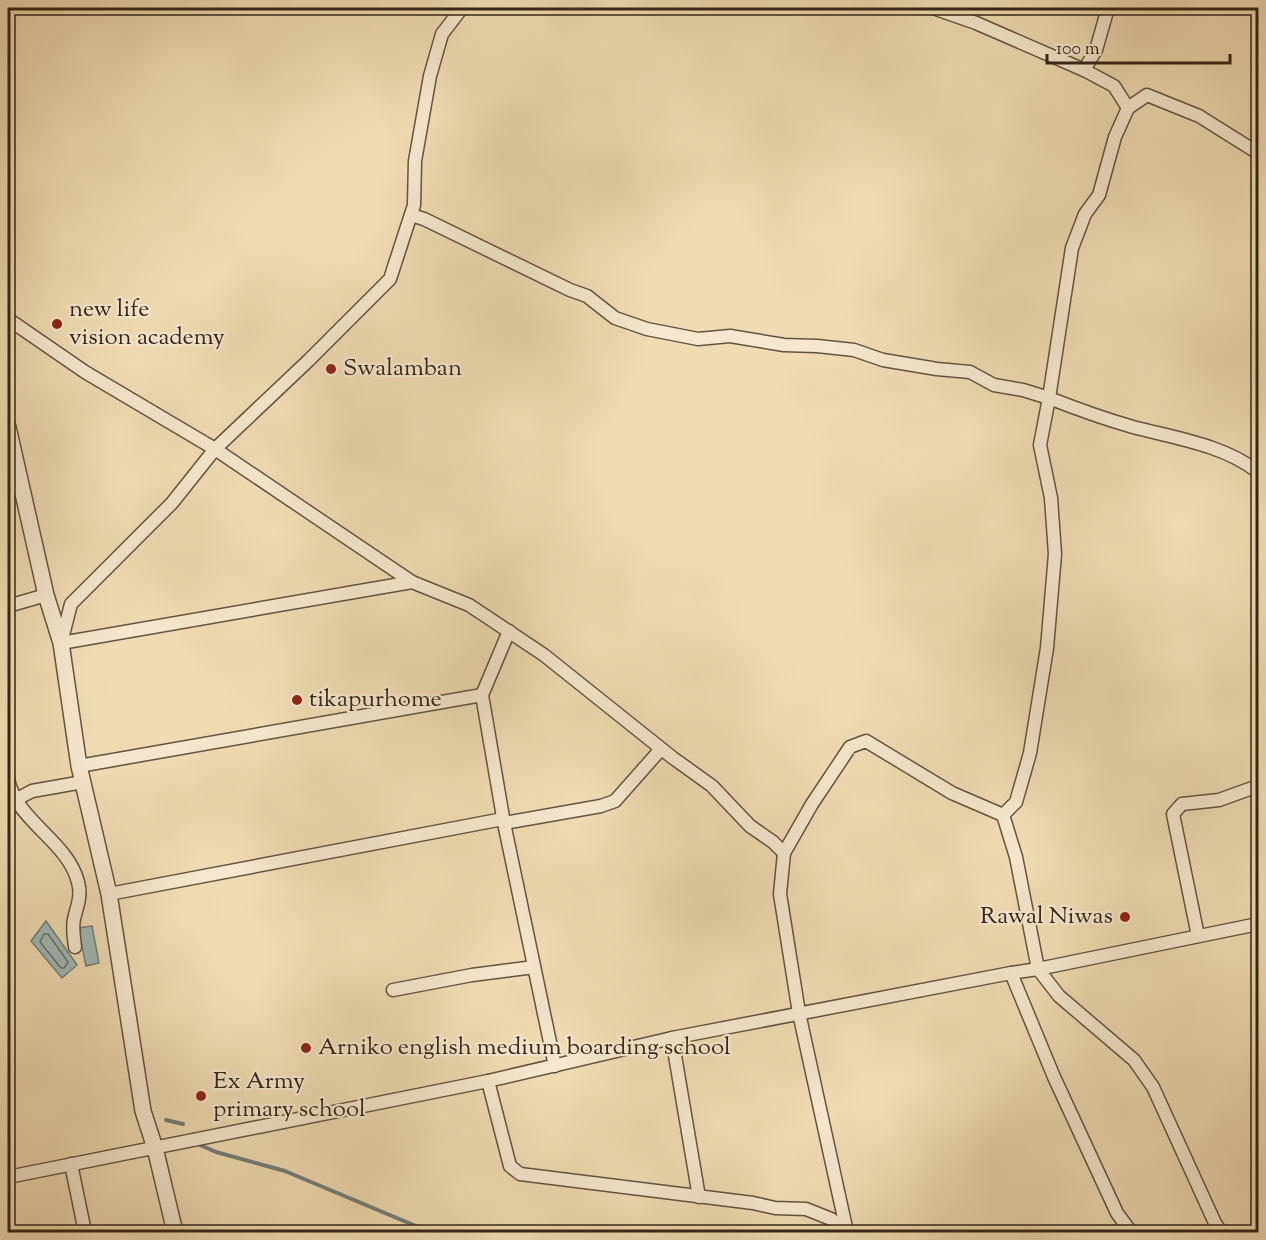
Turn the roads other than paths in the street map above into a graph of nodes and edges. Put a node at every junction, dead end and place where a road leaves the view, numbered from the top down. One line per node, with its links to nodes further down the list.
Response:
1 (462, 8): 7 (street)
2 (933, 8): 4 (street)
3 (1108, 8): 4 (street)
4 (1084, 70): 5 (street)
5 (1128, 108): 6 (street); 9 (street)
6 (1258, 153)
7 (411, 215): 9 (street); 11 (street)
8 (8, 319): 11 (street)
9 (1049, 398): 12 (street); 25 (street)
10 (8, 427): 14 (street)
11 (215, 449): 13 (street); 17 (street)
12 (1258, 472)
13 (412, 582): 16 (street); 17 (street)
14 (46, 595): 15 (street); 17 (street)
15 (8, 606)
16 (509, 631): 18 (street); 19 (street)
17 (61, 643): 20 (street)
18 (482, 695): 20 (street); 26 (street)
19 (661, 749): 26 (street); 27 (street)
20 (79, 766): 22 (street)
21 (8, 779): 24 (street)
22 (83, 782): 24 (street); 28 (street)
23 (1258, 786): 30 (street)
24 (17, 800): 31 (street)
25 (1003, 815): 27 (street); 33 (street)
26 (503, 821): 28 (street); 32 (street)
27 (784, 853): 36 (street)
28 (109, 894): 40 (street)
29 (1258, 924): 30 (street)
30 (1198, 936): 33 (street)
31 (75, 947)
32 (534, 967): 35 (street); 38 (street)
33 (1038, 969): 34 (street); 48 (street)
34 (1011, 973): 36 (street); 47 (street)
35 (393, 990)
36 (799, 1013): 37 (street); 44 (street)
37 (672, 1038): 38 (street); 43 (street)
38 (555, 1066): 39 (street)
39 (488, 1081): 40 (street); 43 (street)
40 (155, 1148): 41 (street); 46 (street)
41 (70, 1164): 42 (street); 45 (street)
42 (8, 1177)
43 (699, 1197): 44 (street)
44 (847, 1232)
45 (85, 1233)
46 (175, 1233)
47 (1131, 1233)
48 (1221, 1233)

